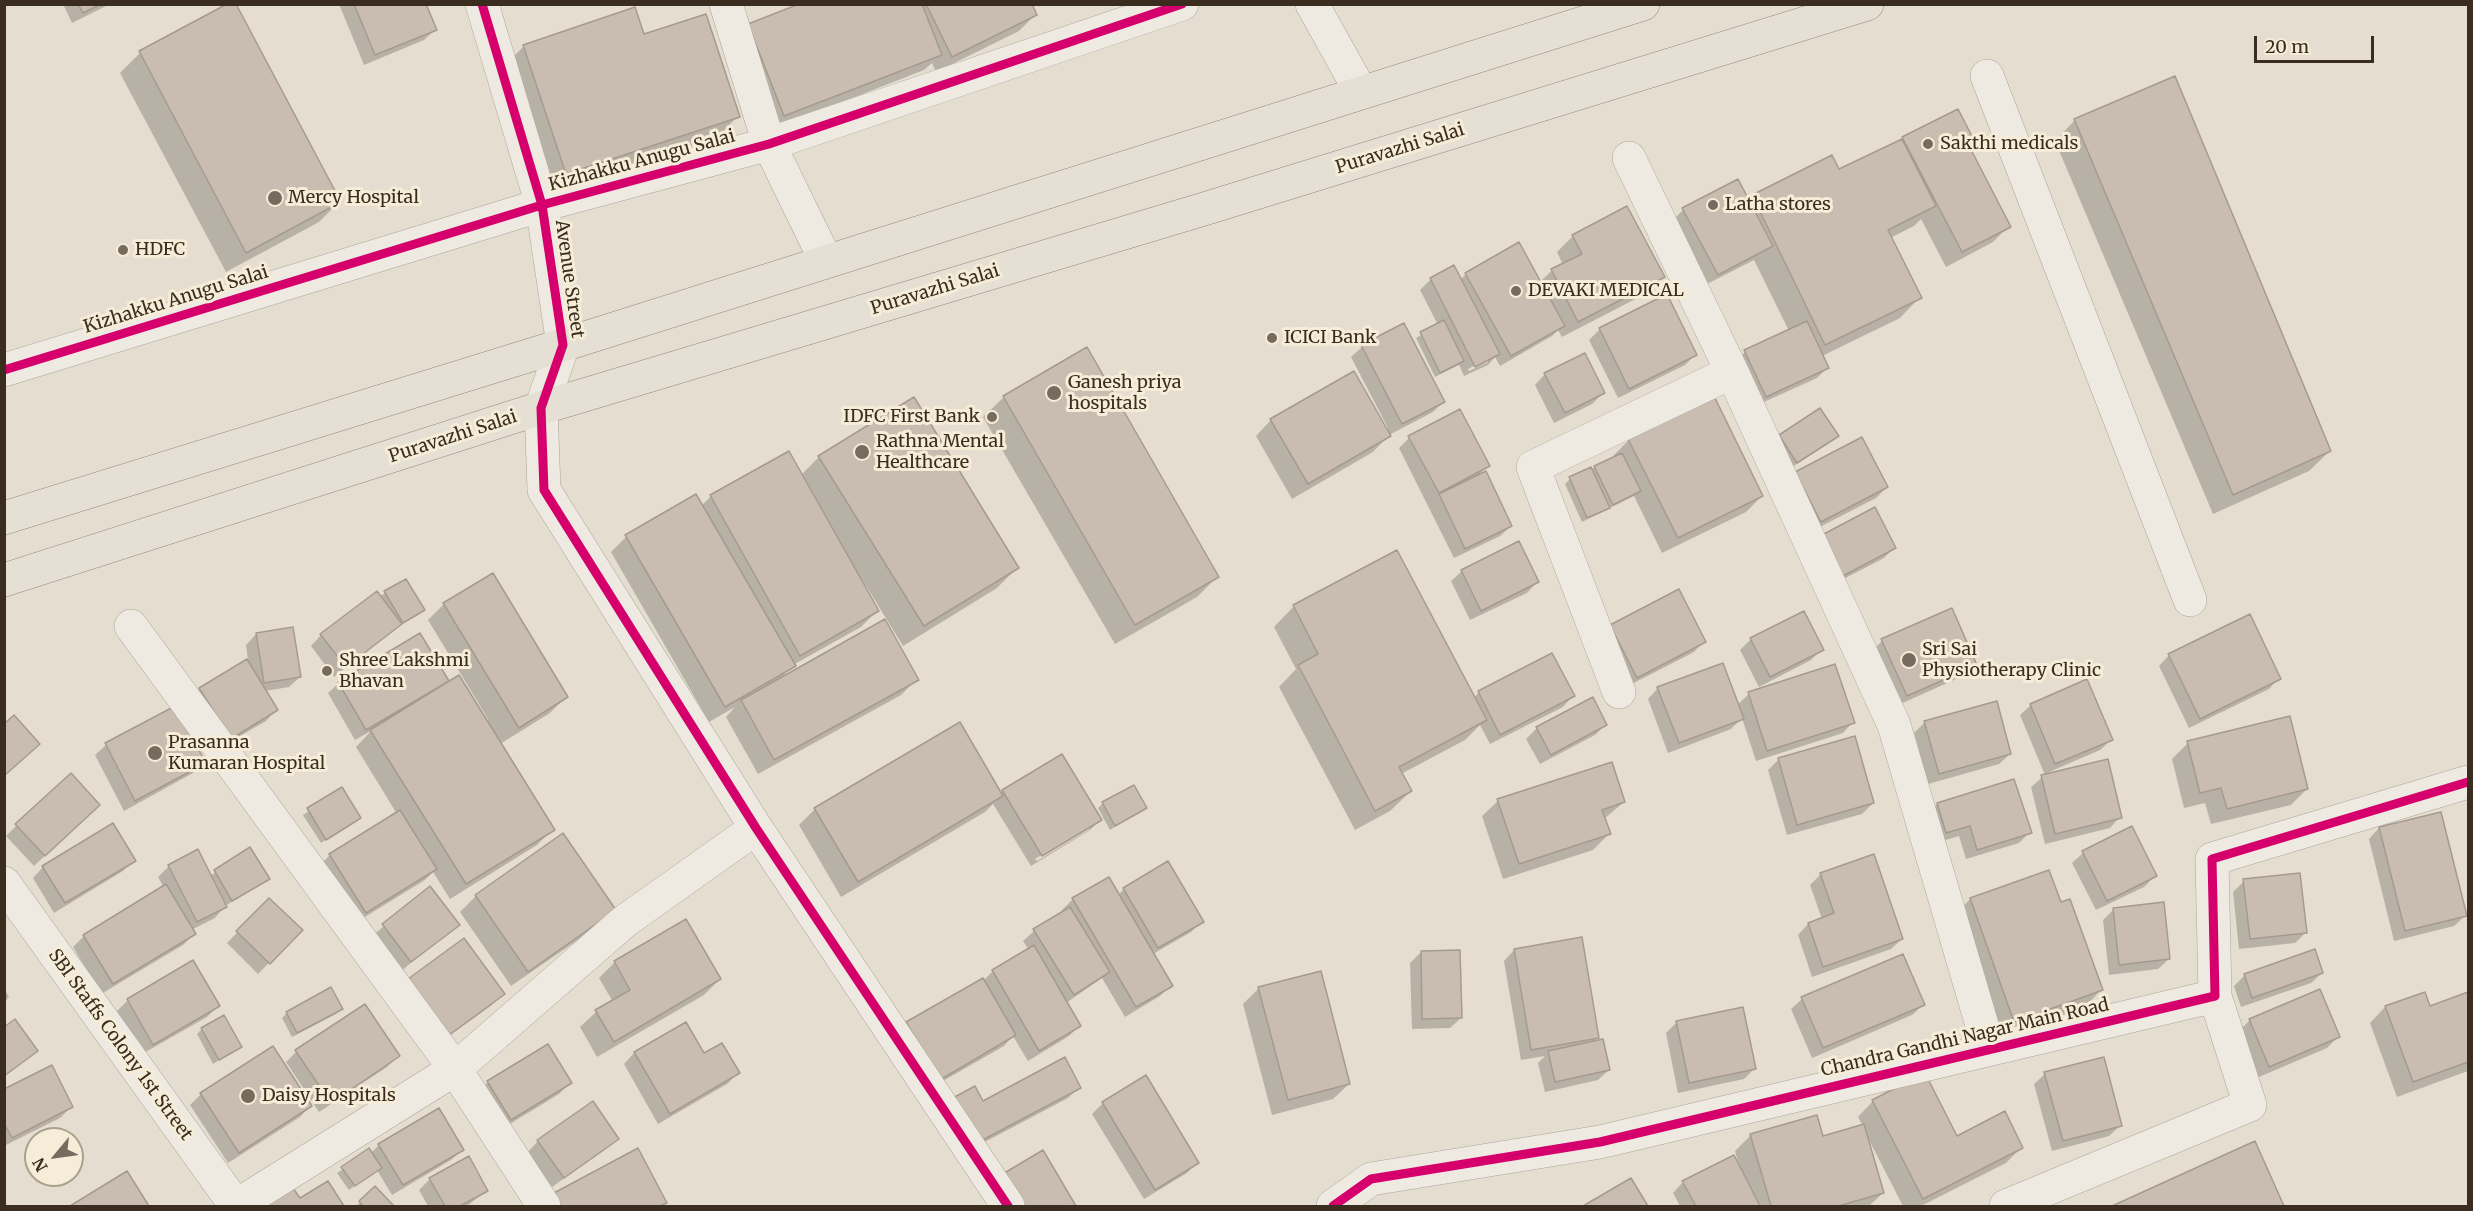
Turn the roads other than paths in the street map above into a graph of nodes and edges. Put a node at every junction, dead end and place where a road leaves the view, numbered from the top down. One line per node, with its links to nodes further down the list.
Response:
1 (482, 4): 11 (street, Avenue Street)
2 (726, 4): 9 (street)
3 (1182, 4): 9 (street, Kizhakku Anugu Salai)
4 (1312, 4): 8 (street)
5 (1643, 4): 8 (main road)
6 (1867, 4): 16 (main road, Puravazhi Salai)
7 (1987, 76): 19 (street)
8 (1361, 92): 12 (main road)
9 (769, 144): 11 (street, Kizhakku Anugu Salai); 12 (street)
10 (1629, 158): 15 (street)
11 (542, 205): 13 (street, Avenue Street); 14 (street, Kizhakku Anugu Salai)
12 (826, 261): 13 (main road)
13 (563, 345): 16 (street, Avenue Street); 17 (main road)
14 (4, 370)
15 (1732, 372): 21 (street); 26 (street)
16 (541, 408): 18 (main road, Puravazhi Salai); 23 (street, Avenue Street)
17 (4, 518)
18 (4, 580)
19 (2190, 600)
20 (131, 626): 27 (street)
21 (1619, 692)
22 (2469, 782): 25 (street)
23 (756, 828): 27 (street); 30 (street)
24 (4, 883): 28 (street, SBI Staffs Colony 1st Street)
25 (2215, 996): 26 (street, Chandra Gandhi Nagar Main Road); 32 (street)
26 (1989, 1049): 31 (street, Chandra Gandhi Nagar Main Road)
27 (455, 1069): 28 (street); 29 (street)
28 (236, 1206)
29 (544, 1206)
30 (1008, 1206)
31 (1333, 1206)
32 (2006, 1206)

